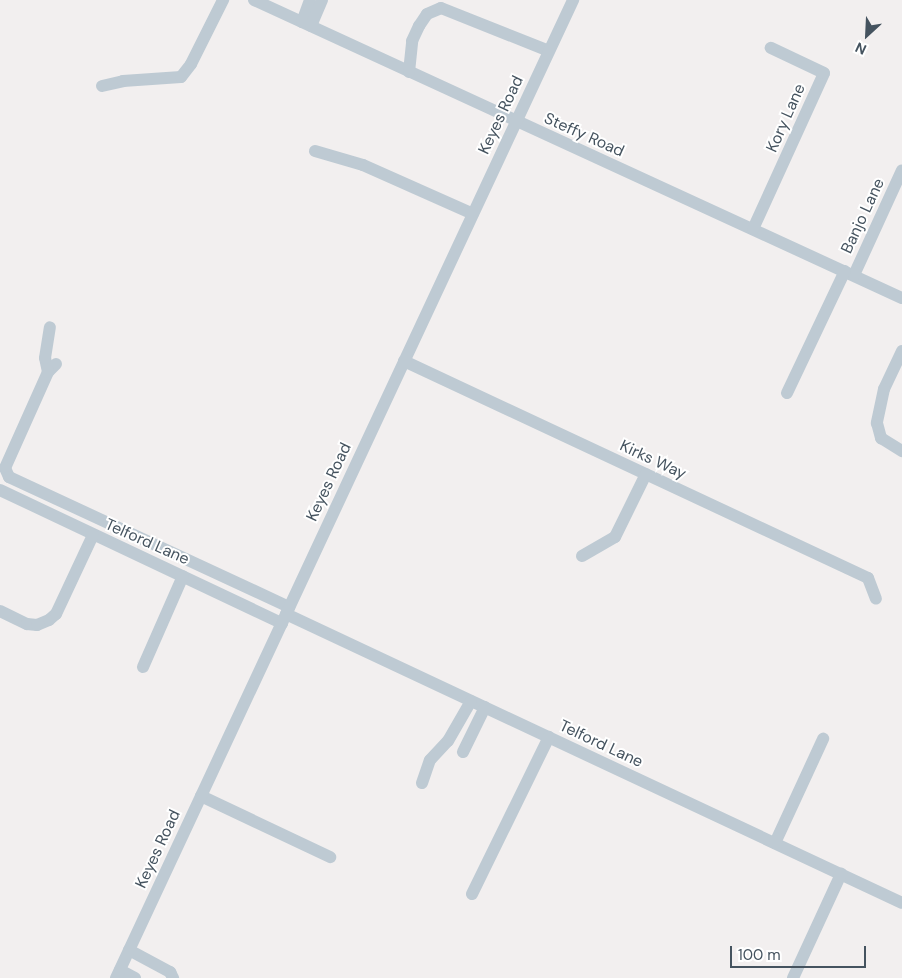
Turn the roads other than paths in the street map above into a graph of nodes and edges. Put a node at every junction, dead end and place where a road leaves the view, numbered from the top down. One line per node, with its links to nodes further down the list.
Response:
1 (223, 0): 10 (street)
2 (254, 0): 6 (street, Steffy Road)
3 (310, 0): 6 (street)
4 (322, 0): 6 (street)
5 (573, 0): 8 (street, Keyes Road)
6 (306, 24): 9 (street, Steffy Road)
7 (771, 48): 15 (street, Kory Lane)
8 (549, 51): 9 (street); 11 (street, Keyes Road)
9 (409, 72): 11 (street, Steffy Road)
10 (102, 86)
11 (516, 122): 14 (street, Keyes Road); 15 (street, Steffy Road)
12 (315, 151): 14 (street)
13 (902, 170): 16 (street, Banjo Lane)
14 (473, 214): 20 (street, Keyes Road)
15 (753, 229): 16 (street, Steffy Road)
16 (849, 273): 17 (street, Steffy Road); 21 (street, Banjo Lane)
17 (902, 298)
18 (50, 327): 30 (street, Telford Lane)
19 (902, 351): 22 (street)
20 (404, 361): 23 (street, Kirks Way); 30 (street, Keyes Road)
21 (787, 393)
22 (902, 452)
23 (646, 474): 26 (street); 28 (street, Kirks Way)
24 (0, 490): 25 (street, Telford Lane)
25 (93, 536): 27 (street, Telford Lane); 29 (street)
26 (582, 556)
27 (183, 576): 30 (street, Telford Lane); 31 (street)
28 (876, 599)
29 (0, 611)
30 (286, 615): 32 (street, Telford Lane); 38 (street, Keyes Road)
31 (143, 666)
32 (471, 700): 33 (street, Telford Lane); 37 (street)
33 (485, 707): 34 (street, Telford Lane); 36 (street)
34 (549, 737): 39 (street, Telford Lane); 42 (street)
35 (824, 739): 39 (street)
36 (463, 752)
37 (422, 784)
38 (201, 796): 40 (street); 44 (street, Keyes Road)
39 (775, 843): 41 (street, Telford Lane)
40 (330, 857)
41 (841, 874): 43 (street, Telford Lane); 48 (street)
42 (472, 894)
43 (902, 903)
44 (129, 950): 45 (street, Keyes Road); 47 (street)
45 (118, 974): 46 (street)
46 (135, 978)
47 (173, 978)
48 (793, 978)

